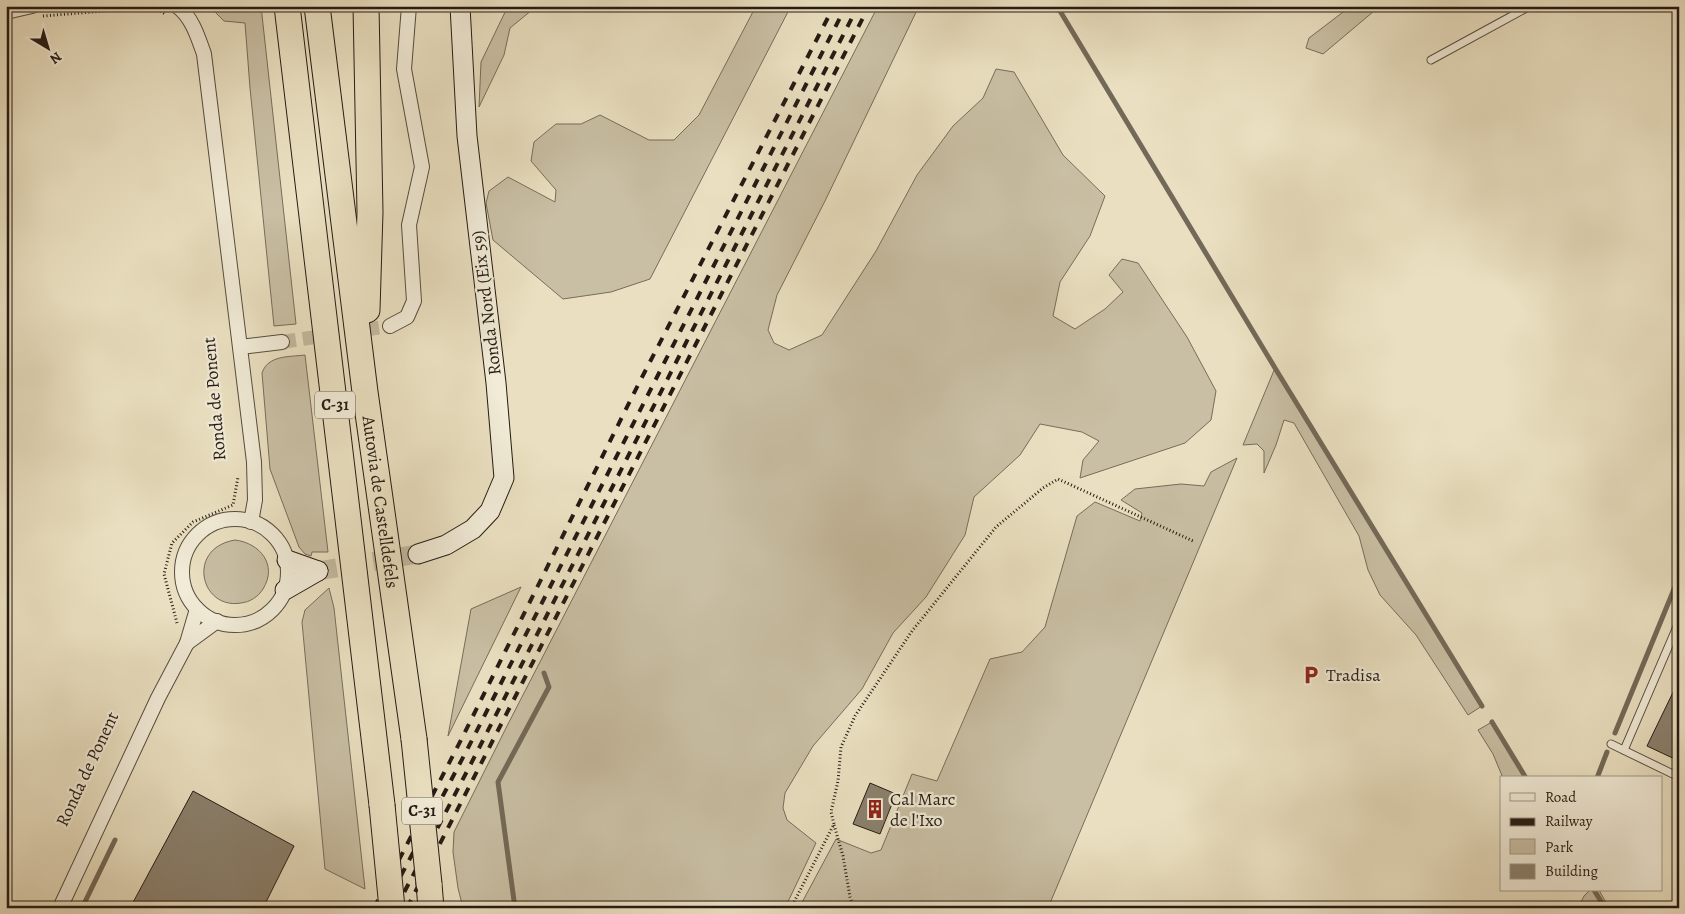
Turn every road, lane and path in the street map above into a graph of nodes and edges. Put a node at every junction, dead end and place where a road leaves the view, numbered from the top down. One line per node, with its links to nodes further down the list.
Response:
1 (287, 6): 32 (highway, Autovia de Castelldefels / C-31, bridge)
2 (317, 6): 14 (highway, Autovia de Castelldefels / C-31)
3 (366, 6): 14 (highway)
4 (409, 6): 11 (street)
5 (460, 6): 18 (main road, Ronda Nord (Eix 59))
6 (1530, 6): 10 (lane)
7 (35, 11): 8 (path); 9 (street)
8 (176, 11): 13 (street, Ronda de Ponent)
9 (6, 12)
10 (1431, 60)
11 (390, 326)
12 (282, 342): 13 (street)
13 (240, 346): 16 (street, Ronda de Ponent)
14 (365, 392): 30 (highway, Autovia de Castelldefels / C-31, bridge)
15 (238, 476): 24 (path, Ronda de Ponent)
16 (252, 522): 19 (street); 21 (street)
17 (1193, 541): 29 (path)
18 (418, 554)
19 (287, 560): 20 (street); 20 (main road)
20 (285, 590): 22 (street)
21 (198, 609): 22 (street); 25 (street, Ronda de Ponent)
22 (217, 621): 25 (street, Ronda de Ponent)
23 (1679, 622): 27 (lane)
24 (173, 632)
25 (187, 643): 31 (street, Ronda de Ponent)
26 (1611, 744): 27 (lane)
27 (1624, 750): 28 (lane)
28 (1679, 777)
29 (834, 824): 33 (path); 34 (path)
30 (430, 896)
31 (60, 908)
32 (392, 908)
33 (792, 908)
34 (854, 908)

